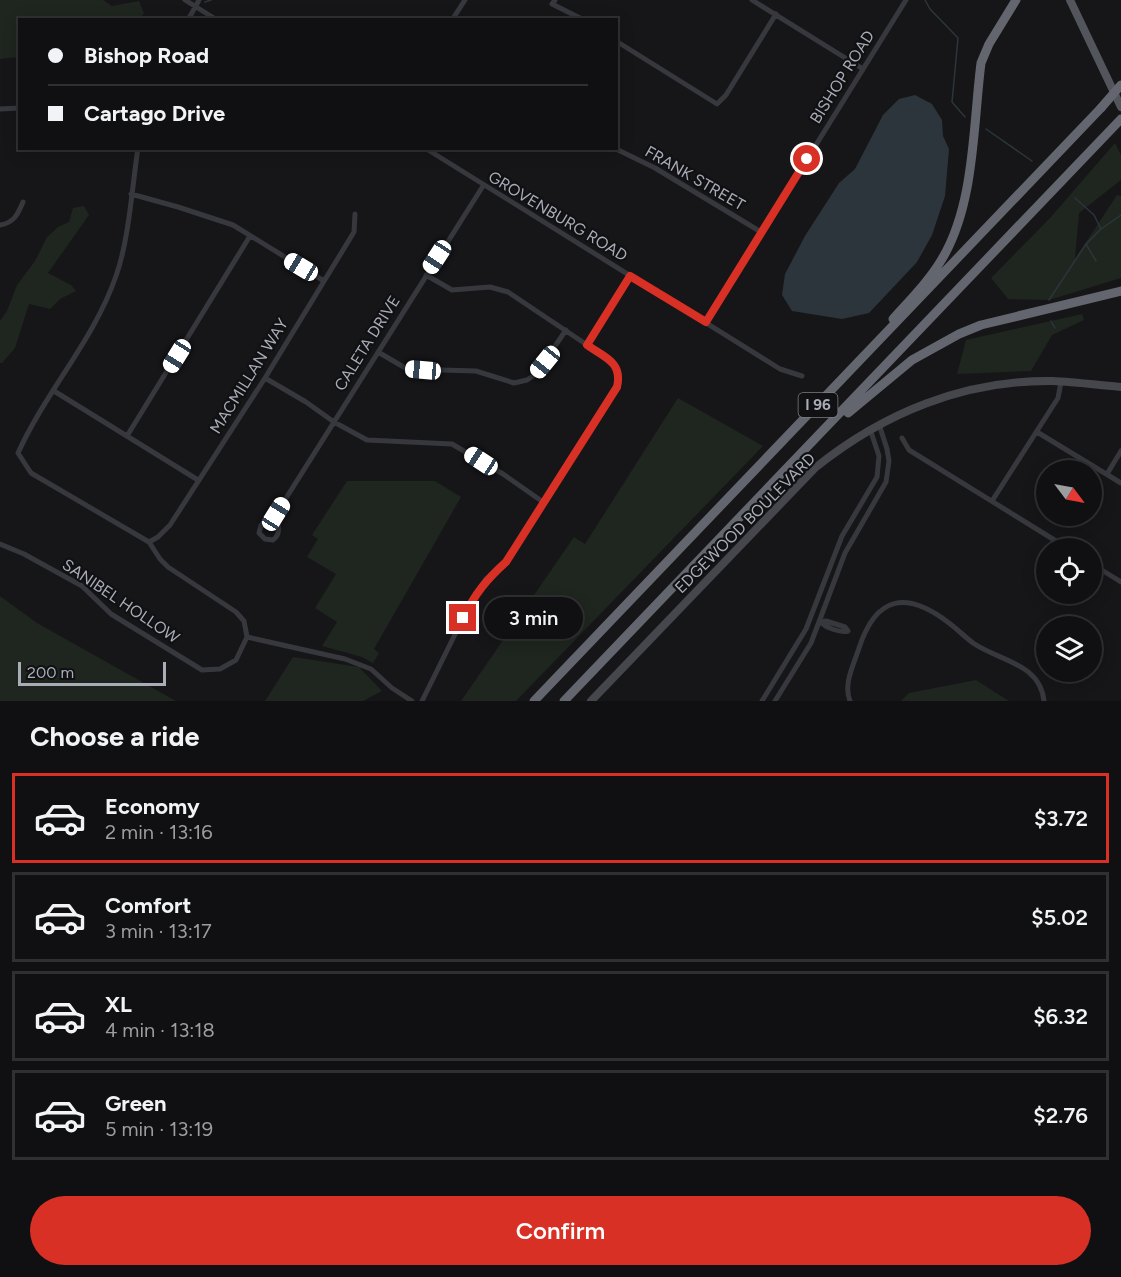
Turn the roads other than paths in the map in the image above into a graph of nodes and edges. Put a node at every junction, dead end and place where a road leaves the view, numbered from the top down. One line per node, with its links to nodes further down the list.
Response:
1 (185, 0): 9 (street)
2 (199, 0): 9 (street)
3 (465, 0): 13 (street)
4 (555, 0): 14 (street)
5 (752, 0): 10 (street)
6 (906, 0): 16 (street, BISHOP ROAD)
7 (1016, 0): 40 (highway)
8 (1070, 0): 18 (main road)
9 (195, 6): 11 (street); 12 (street)
10 (776, 14): 15 (street); 16 (street)
11 (189, 18)
12 (214, 18)
13 (453, 18)
14 (580, 18)
15 (618, 41)
16 (863, 69): 30 (street, BISHOP ROAD)
17 (1121, 86): 40 (highway, I 96, bridge)
18 (1121, 107)
19 (18, 108): 20 (street)
20 (0, 109)
21 (1121, 119): 59 (highway, I 96)
22 (138, 150): 26 (street)
23 (428, 150): 25 (street, GROVENBURG ROAD)
24 (618, 150): 30 (street, FRANK STREET)
25 (483, 186): 32 (street, CALETA DRIVE); 33 (street, GROVENBURG ROAD)
26 (131, 194): 31 (street); 45 (street)
27 (23, 202): 29 (street)
28 (355, 214): 34 (street, MACMILLAN WAY)
29 (0, 225)
30 (761, 232): 36 (street, BISHOP ROAD)
31 (250, 236): 34 (street); 50 (street)
32 (426, 275): 37 (street); 39 (street, CALETA DRIVE)
33 (630, 276): 36 (street, GROVENBURG ROAD); 38 (street)
34 (324, 281): 42 (street, MACMILLAN WAY)
35 (1121, 291): 59 (highway)
36 (706, 322): 41 (street, GROVENBURG ROAD)
37 (566, 330): 38 (street); 39 (street)
38 (587, 345): 57 (street)
39 (378, 351): 46 (street, CALETA DRIVE)
40 (858, 363): 70 (highway, I 96)
41 (802, 376)
42 (265, 378): 46 (street); 54 (street, MACMILLAN WAY)
43 (1061, 382): 44 (street, EDGEWOOD BOULEVARD); 47 (street, EDGEWOOD BOULEVARD); 49 (street)
44 (1121, 387)
45 (54, 391): 50 (street); 61 (street)
46 (334, 422): 57 (street); 58 (street, CALETA DRIVE)
47 (879, 424): 48 (street, EDGEWOOD BOULEVARD); 65 (street)
48 (870, 429): 72 (street, EDGEWOOD BOULEVARD); 73 (street)
49 (1037, 432): 53 (street); 56 (street)
50 (127, 436): 54 (street)
51 (902, 438): 56 (street)
52 (1121, 451): 53 (street)
53 (1107, 474): 55 (street)
54 (198, 480): 61 (street, MACMILLAN WAY)
55 (1121, 483)
56 (992, 501): 60 (street)
57 (543, 502): 69 (street)
58 (276, 514): 58 (street, CALETA DRIVE)
59 (734, 523): 71 (highway, I 96)
60 (1051, 538)
61 (149, 542): 67 (street)
62 (0, 544): 67 (street, SANIBEL HOLLOW)
63 (1102, 570): 64 (street)
64 (1121, 582)
65 (820, 622): 66 (street); 74 (street)
66 (863, 635): 75 (street); 76 (street)
67 (247, 637): 68 (street)
68 (412, 701)
69 (422, 701)
70 (534, 701)
71 (564, 701)
72 (591, 701)
73 (762, 701)
74 (775, 701)
75 (850, 701)
76 (1044, 701)

